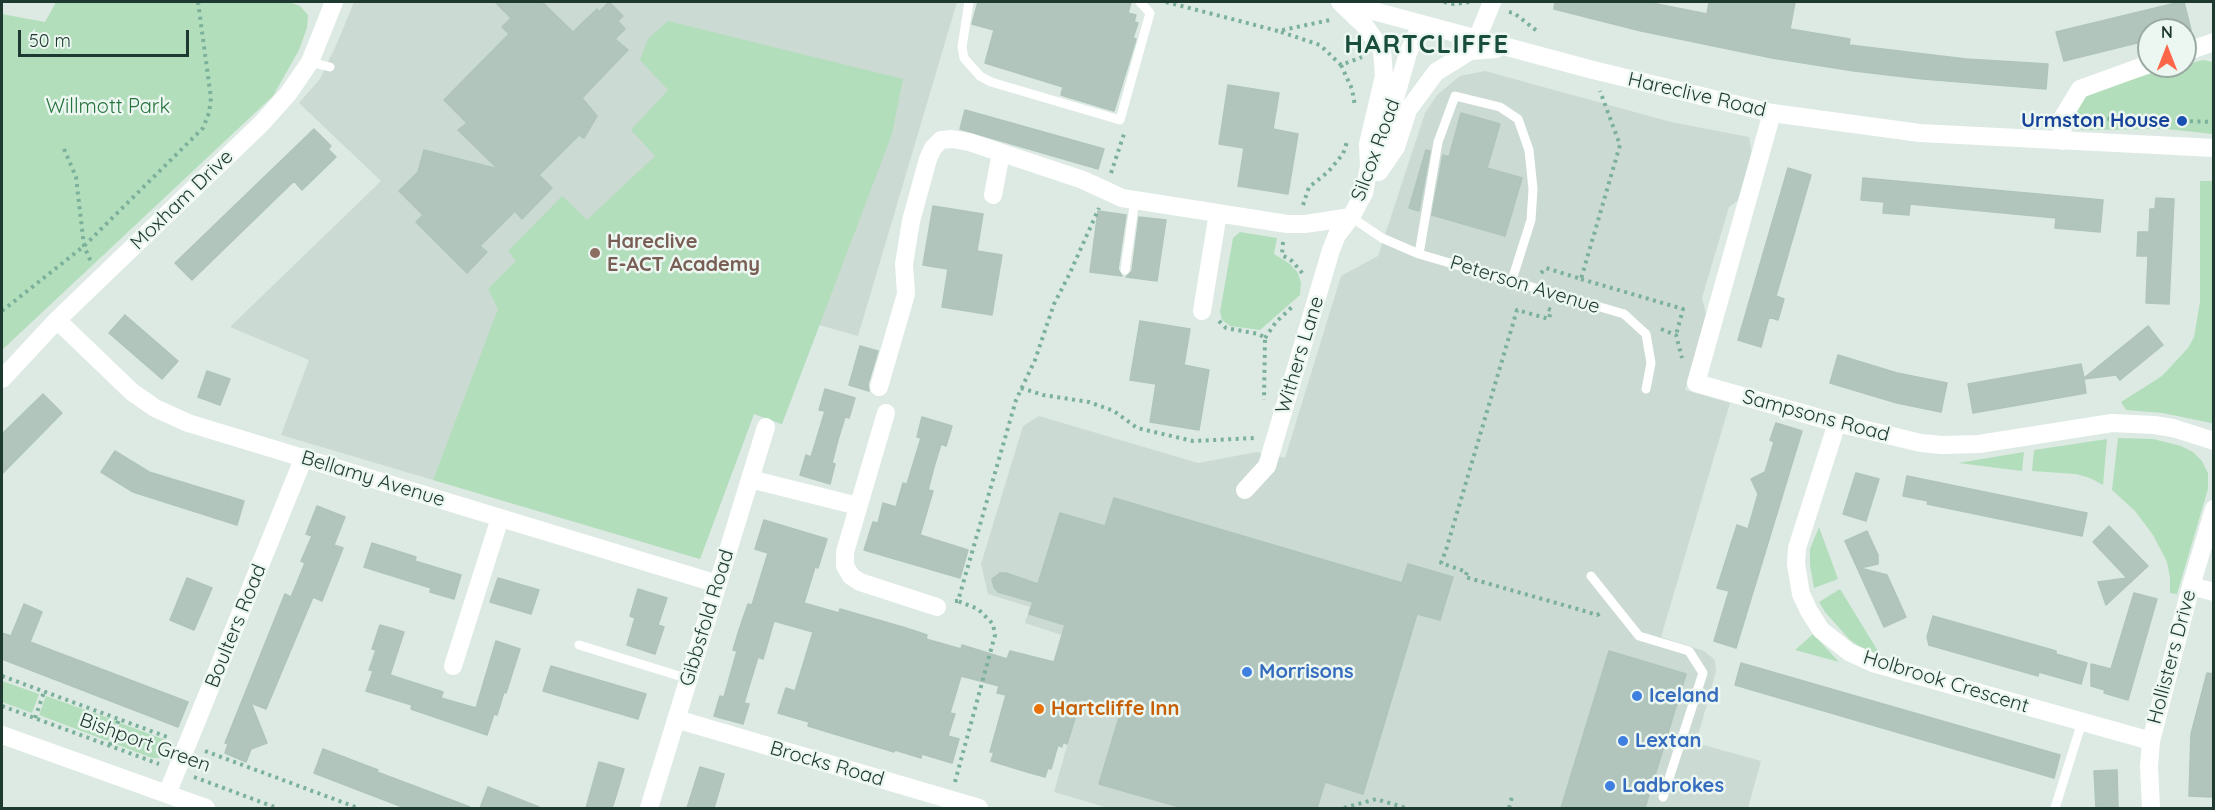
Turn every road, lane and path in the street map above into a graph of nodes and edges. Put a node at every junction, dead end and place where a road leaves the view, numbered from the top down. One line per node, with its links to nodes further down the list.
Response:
1 (198, 2): 39 (path)
2 (334, 2): 17 (street, Moxham Drive)
3 (969, 2): 4 (lane)
4 (1140, 2)
5 (1167, 2): 8 (path); 11 (path)
6 (1340, 2): 10 (street, Hareclive Road); 31 (street)
7 (1492, 2): 12 (street)
8 (1164, 12)
9 (1332, 20): 11 (path)
10 (1421, 25): 12 (street, Hareclive Road); 31 (street, Silcox Road)
11 (1278, 31): 18 (path)
12 (1477, 39): 14 (street, Hareclive Road)
13 (2214, 42): 15 (street)
14 (1510, 48): 22 (street, Hareclive Road); 33 (street)
15 (2197, 48)
16 (1370, 53): 18 (path)
17 (310, 62): 19 (lane); 42 (street, Moxham Drive)
18 (1341, 64): 21 (path)
19 (330, 67)
20 (2137, 68): 23 (street)
21 (1355, 109)
22 (1772, 113): 27 (street, Hareclive Road); 52 (street)
23 (2063, 117): 24 (path); 27 (street)
24 (2214, 122)
25 (1125, 131): 32 (path)
26 (1349, 136): 38 (path)
27 (2062, 141): 28 (street, Hareclive Road)
28 (2214, 148)
29 (64, 149): 39 (path)
30 (1001, 153): 32 (street, Silcox Road); 34 (street); 53 (street, Silcox Road)
31 (1369, 167): 33 (street, Silcox Road)
32 (1106, 190): 35 (street, Silcox Road); 54 (path)
33 (1364, 193): 37 (street, Silcox Road)
34 (993, 195)
35 (1135, 200): 36 (street, Silcox Road); 41 (lane)
36 (1218, 213): 38 (street, Silcox Road); 47 (street)
37 (1351, 217): 38 (street, Silcox Road); 40 (lane, Peterson Avenue); 61 (street, Withers Lane)
38 (1287, 224): 45 (path)
39 (84, 246): 42 (path); 46 (path)
40 (1419, 254): 44 (lane, Peterson Avenue); 44 (lane)
41 (1125, 270)
42 (102, 277): 48 (street, Moxham Drive)
43 (1581, 279): 50 (path)
44 (1512, 280): 55 (lane, Peterson Avenue)
45 (1305, 282)
46 (2, 311)
47 (1202, 311): 56 (path)
48 (57, 320): 51 (street, Moxham Drive); 63 (street, Bellamy Avenue)
49 (1659, 329): 50 (path)
50 (1676, 335): 52 (path)
51 (2, 379)
52 (1701, 384): 58 (street, Sampsons Road)
53 (879, 387)
54 (1021, 388): 61 (path); 74 (path)
55 (1646, 389)
56 (1265, 409)
57 (886, 413): 66 (street)
58 (1837, 423): 62 (street, Sampsons Road); 85 (street, Holbrook Crescent)
59 (766, 427): 64 (street, Gibbsfold Road)
60 (1260, 428): 61 (path)
61 (1266, 440): 65 (street, Withers Lane)
62 (2214, 441)
63 (304, 457): 68 (street, Bellamy Avenue); 89 (street, Boulters Road)
64 (750, 478): 66 (street); 71 (street, Gibbsfold Road)
65 (1245, 490)
66 (858, 506): 76 (street)
67 (2214, 509): 72 (street, Hollisters Drive)
68 (500, 518): 71 (street, Bellamy Avenue); 78 (street)
69 (1446, 550): 75 (path)
70 (1591, 576): 75 (lane)
71 (718, 584): 79 (street, Gibbsfold Road)
72 (2191, 586): 73 (street); 87 (street, Hollisters Drive)
73 (2214, 592)
74 (958, 601): 76 (path); 93 (path)
75 (1615, 606): 92 (lane)
76 (937, 607)
77 (579, 645): 79 (lane)
78 (453, 666)
79 (688, 679): 84 (street, Gibbsfold Road)
80 (44, 692): 82 (path)
81 (2, 706): 82 (path, Bishport Green)
82 (35, 718): 88 (path, Bishport Green)
83 (119, 719): 88 (path)
84 (676, 719): 93 (street, Brocks Road); 96 (street, Gibbsfold Road)
85 (2082, 722): 87 (street, Holbrook Crescent); 101 (lane)
86 (2, 735): 90 (street)
87 (2151, 741): 102 (street, Hollisters Drive)
88 (110, 746): 89 (path, Bishport Green)
89 (177, 771): 90 (street, Boulters Road); 95 (path, Bishport Green)
90 (166, 794): 94 (street)
91 (1512, 797): 100 (path)
92 (1663, 797)
93 (950, 800): 97 (street, Brocks Road)
94 (206, 808)
95 (277, 808)
96 (649, 808)
97 (979, 808)
98 (1344, 808): 99 (path)
99 (1407, 808)
100 (1509, 808)
101 (2055, 808)
102 (2151, 808)

